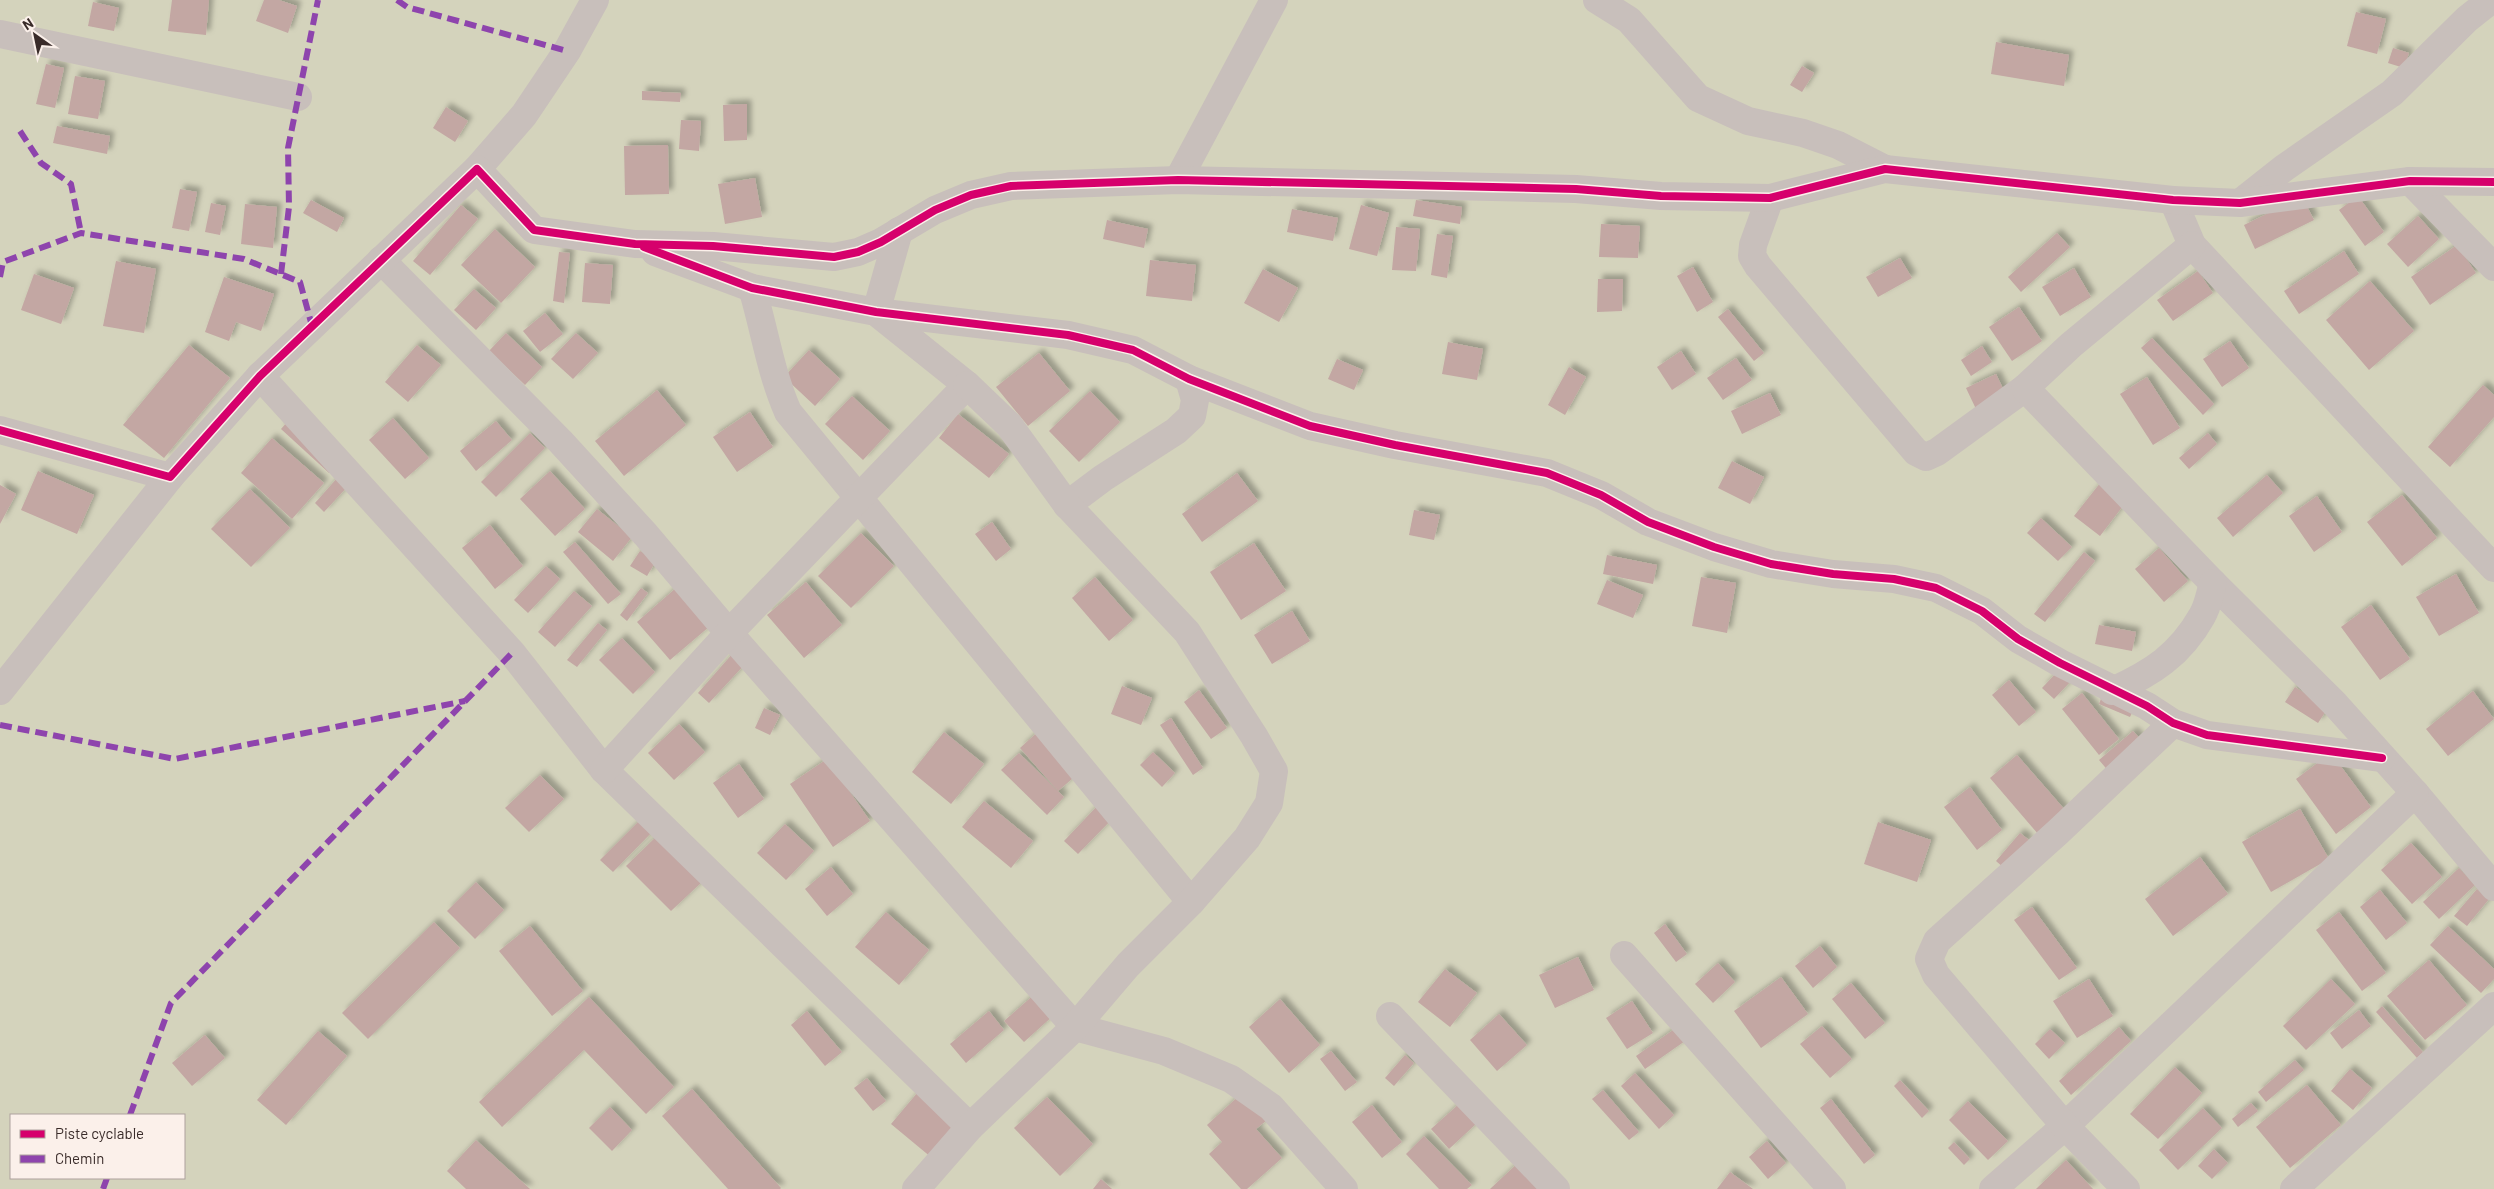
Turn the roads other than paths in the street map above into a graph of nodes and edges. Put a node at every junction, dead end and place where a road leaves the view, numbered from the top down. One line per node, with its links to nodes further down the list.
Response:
1 (595, 0): 7 (street)
2 (1274, 0): 9 (street)
3 (1597, 0): 8 (street)
4 (2491, 0): 14 (street)
5 (0, 34): 6 (street)
6 (298, 97)
7 (477, 169): 16 (street); 18 (street)
8 (1885, 169): 12 (street); 13 (street)
9 (1178, 180): 12 (street); 15 (street)
10 (2410, 181): 11 (street); 14 (street); 19 (street)
11 (2494, 182)
12 (1770, 198): 25 (street)
13 (2173, 200): 14 (street); 17 (street)
14 (2240, 203)
15 (899, 231): 16 (street); 21 (street)
16 (635, 244): 20 (street)
17 (2192, 245): 25 (street); 30 (street)
18 (381, 260): 22 (street); 32 (street)
19 (2494, 266)
20 (752, 288): 21 (street); 28 (street)
21 (876, 312): 23 (street); 24 (street)
22 (260, 376): 27 (street); 37 (street)
23 (1189, 379): 29 (street); 34 (street)
24 (967, 385): 28 (street); 29 (street)
25 (2026, 388): 31 (street)
26 (0, 430): 27 (street)
27 (170, 477): 33 (street)
28 (858, 499): 32 (street); 40 (street)
29 (1067, 504): 40 (street)
30 (2494, 568)
31 (2213, 583): 34 (street); 36 (street)
32 (729, 633): 37 (street); 44 (street)
33 (0, 691)
34 (2112, 691): 35 (street)
35 (2174, 723): 36 (street); 45 (street)
36 (2382, 758): 38 (street)
37 (604, 770): 46 (street)
38 (2415, 793): 39 (street); 45 (street)
39 (2494, 887)
40 (1191, 902): 44 (street)
41 (1624, 955): 50 (street)
42 (2494, 1006): 53 (street)
43 (1390, 1016): 49 (street)
44 (1075, 1027): 46 (street); 48 (street)
45 (2066, 1126): 51 (street); 52 (street)
46 (970, 1127): 47 (street)
47 (916, 1189)
48 (1344, 1189)
49 (1556, 1189)
50 (1832, 1189)
51 (1993, 1189)
52 (2126, 1189)
53 (2294, 1189)

